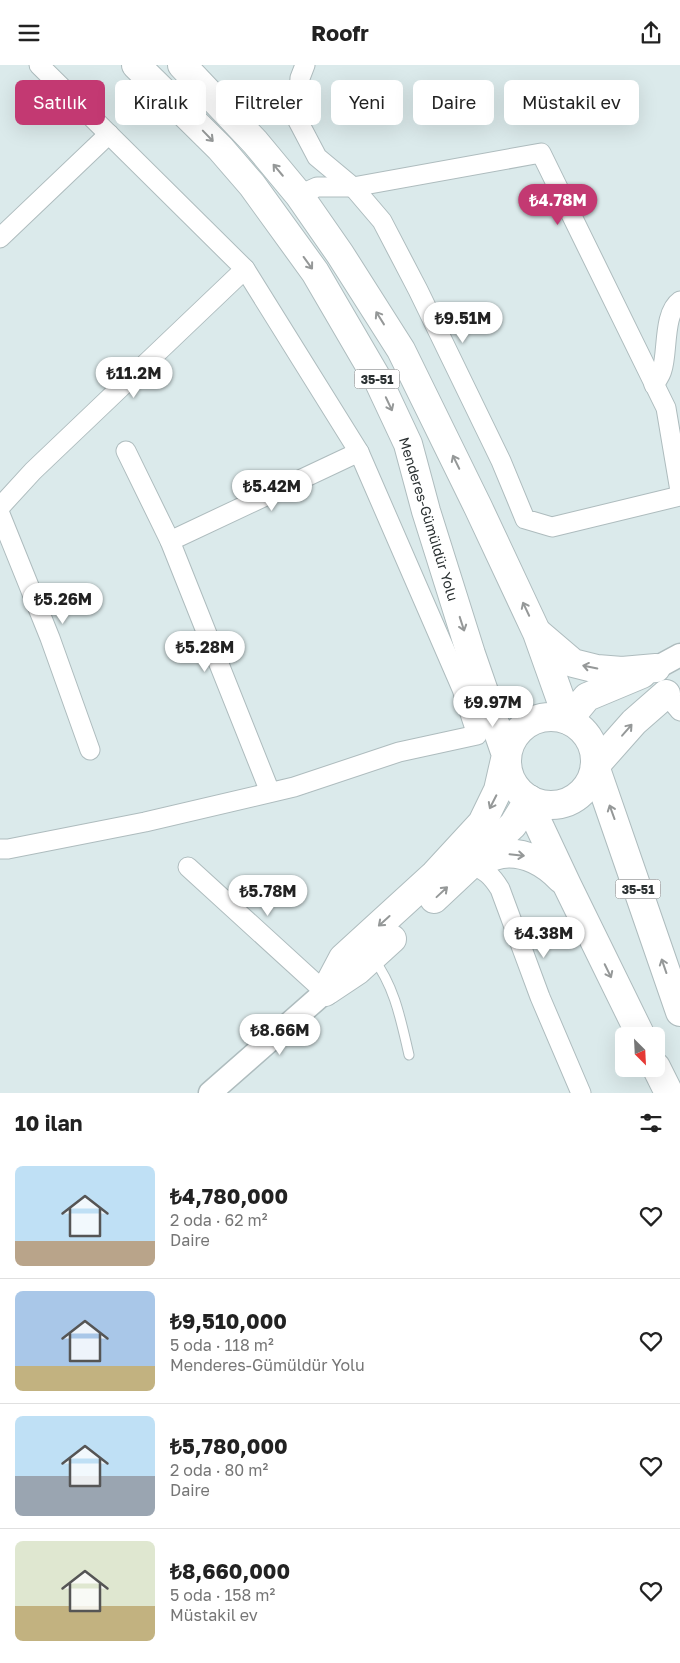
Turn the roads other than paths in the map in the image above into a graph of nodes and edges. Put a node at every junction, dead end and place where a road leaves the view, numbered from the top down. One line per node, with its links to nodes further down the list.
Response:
1 (39, 65): 5 (street)
2 (136, 65): 26 (main road, Menderes-Gümüldür Yolu / 35-51, one-way to 26)
3 (182, 65): 7 (main road, 35-51, one-way to 3)
4 (305, 65): 6 (street)
5 (109, 134): 8 (street); 9 (street)
6 (353, 187): 7 (street); 11 (street); 16 (street)
7 (299, 195): 20 (main road, 35-51, one-way to 7)
8 (0, 238)
9 (245, 269): 14 (street); 17 (street)
10 (680, 301): 11 (street)
11 (654, 385): 12 (street)
12 (674, 415): 15 (street)
13 (126, 451): 19 (street)
14 (360, 452): 19 (street); 28 (street)
15 (680, 491)
16 (680, 497)
17 (0, 507)
18 (0, 514): 25 (street)
19 (170, 541): 28 (street)
20 (537, 633): 22 (main road, one-way to 20); 24 (main road, 35-51)
21 (680, 655): 22 (street)
22 (656, 668): 24 (main road)
23 (675, 697): 27 (main road, one-way to 23)
24 (568, 720): 26 (main road); 27 (main road)
25 (90, 750)
26 (506, 755): 29 (main road); 35 (main road, one-way to 35)
27 (595, 766): 29 (main road); 36 (main road, 35-51, one-way to 27)
28 (270, 792): 30 (street)
29 (529, 799): 31 (main road); 33 (main road)
30 (0, 849)
31 (470, 865): 33 (main road, one-way to 33); 34 (main road, one-way to 31); 41 (street)
32 (188, 867): 35 (street)
33 (567, 885): 37 (main road, one-way to 37)
34 (372, 957): 35 (main road); 38 (lane)
35 (325, 992): 40 (street)
36 (680, 1012)
37 (637, 1027)
38 (409, 1055)
39 (661, 1077): 42 (main road)
40 (210, 1093)
41 (581, 1093)
42 (670, 1093)

